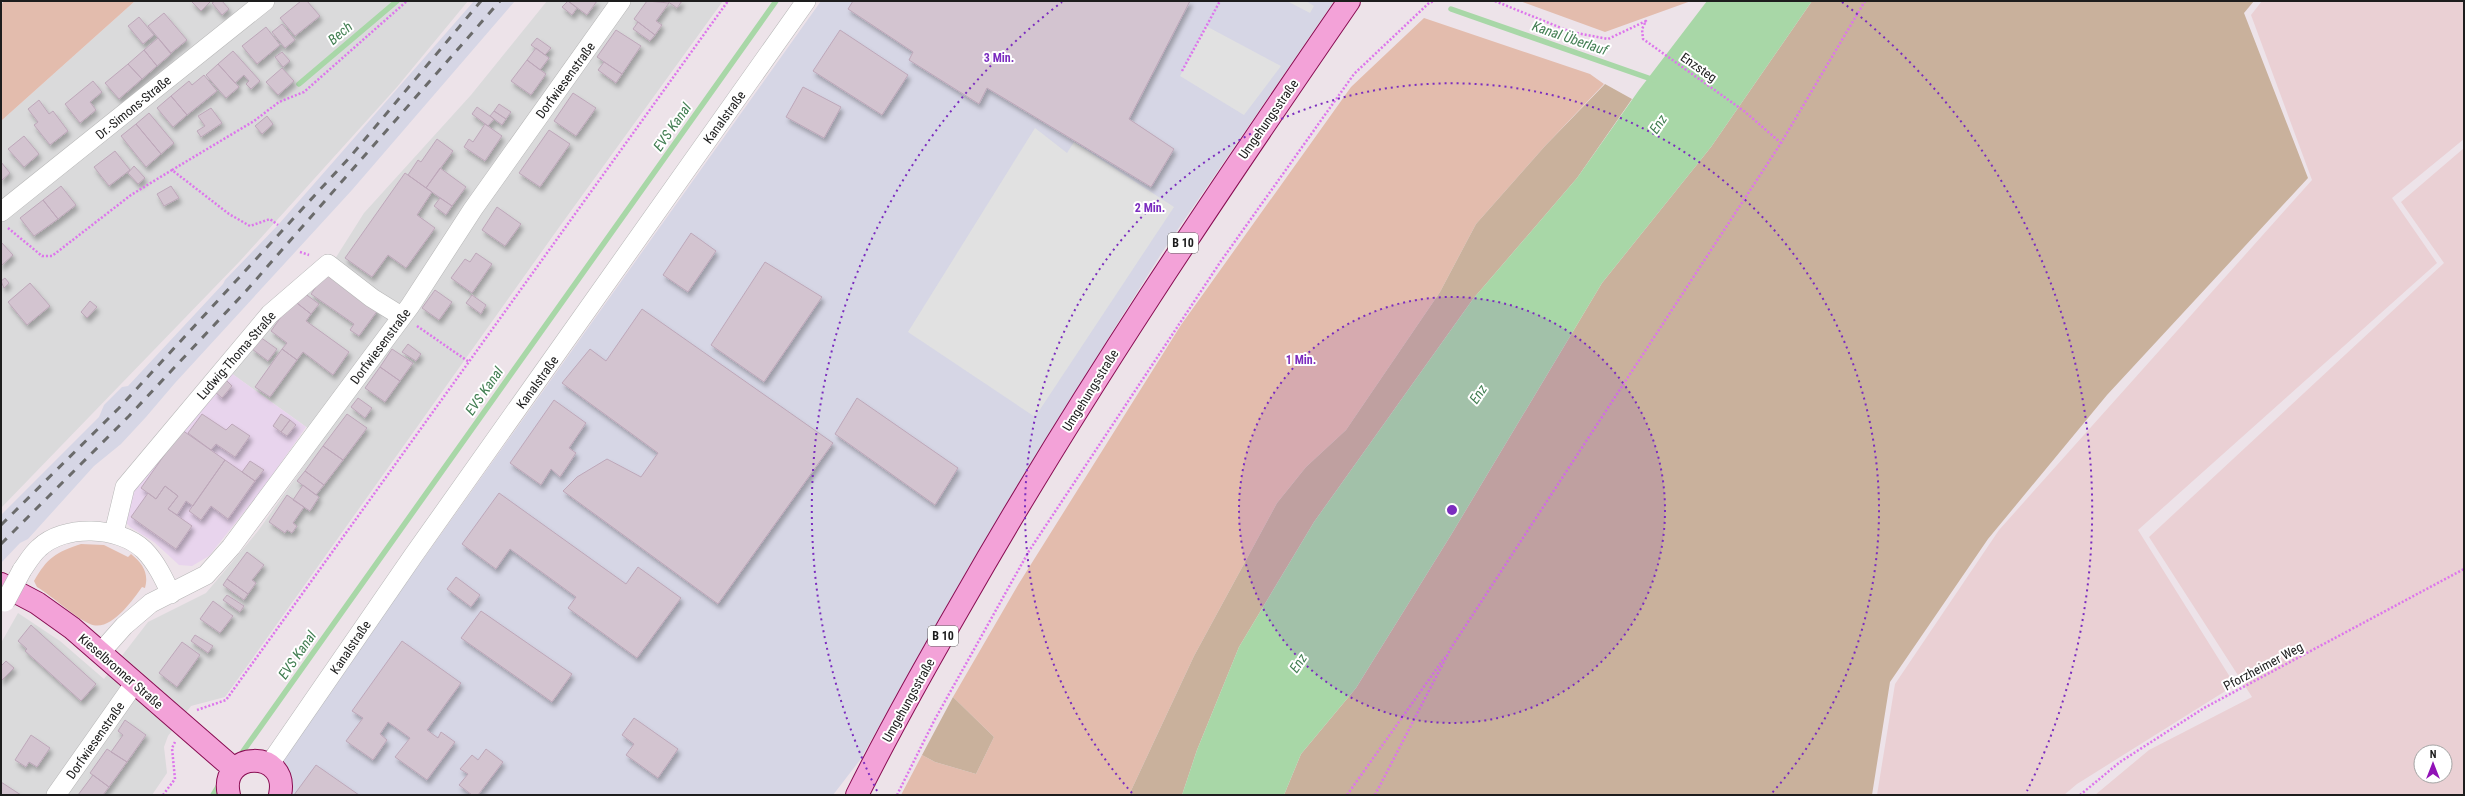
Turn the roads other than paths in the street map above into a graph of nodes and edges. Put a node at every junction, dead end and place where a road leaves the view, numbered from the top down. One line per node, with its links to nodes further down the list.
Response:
1 (265, 1): 5 (street, Dr.-Simons-Straße)
2 (621, 1): 6 (street, Dorfwiesenstraße)
3 (806, 1): 12 (street, Kanalstraße)
4 (1349, 1): 17 (main road, Umgehungsstraße / B 10)
5 (4, 220)
6 (401, 316): 7 (street, Ludwig-Thoma-Straße); 8 (street, Dorfwiesenstraße)
7 (114, 533): 8 (street); 9 (street, bridge)
8 (171, 594): 10 (street, Dorfwiesenstraße)
9 (2, 598): 10 (main road, Kieselbronner Straße)
10 (100, 653): 11 (main road, Kieselbronner Straße)
11 (134, 684): 13 (main road, Kieselbronner Straße); 14 (street, Dorfwiesenstraße)
12 (269, 765): 13 (main road); 16 (main road)
13 (234, 769): 15 (main road)
14 (56, 795)
15 (228, 795)
16 (280, 795)
17 (857, 795)

